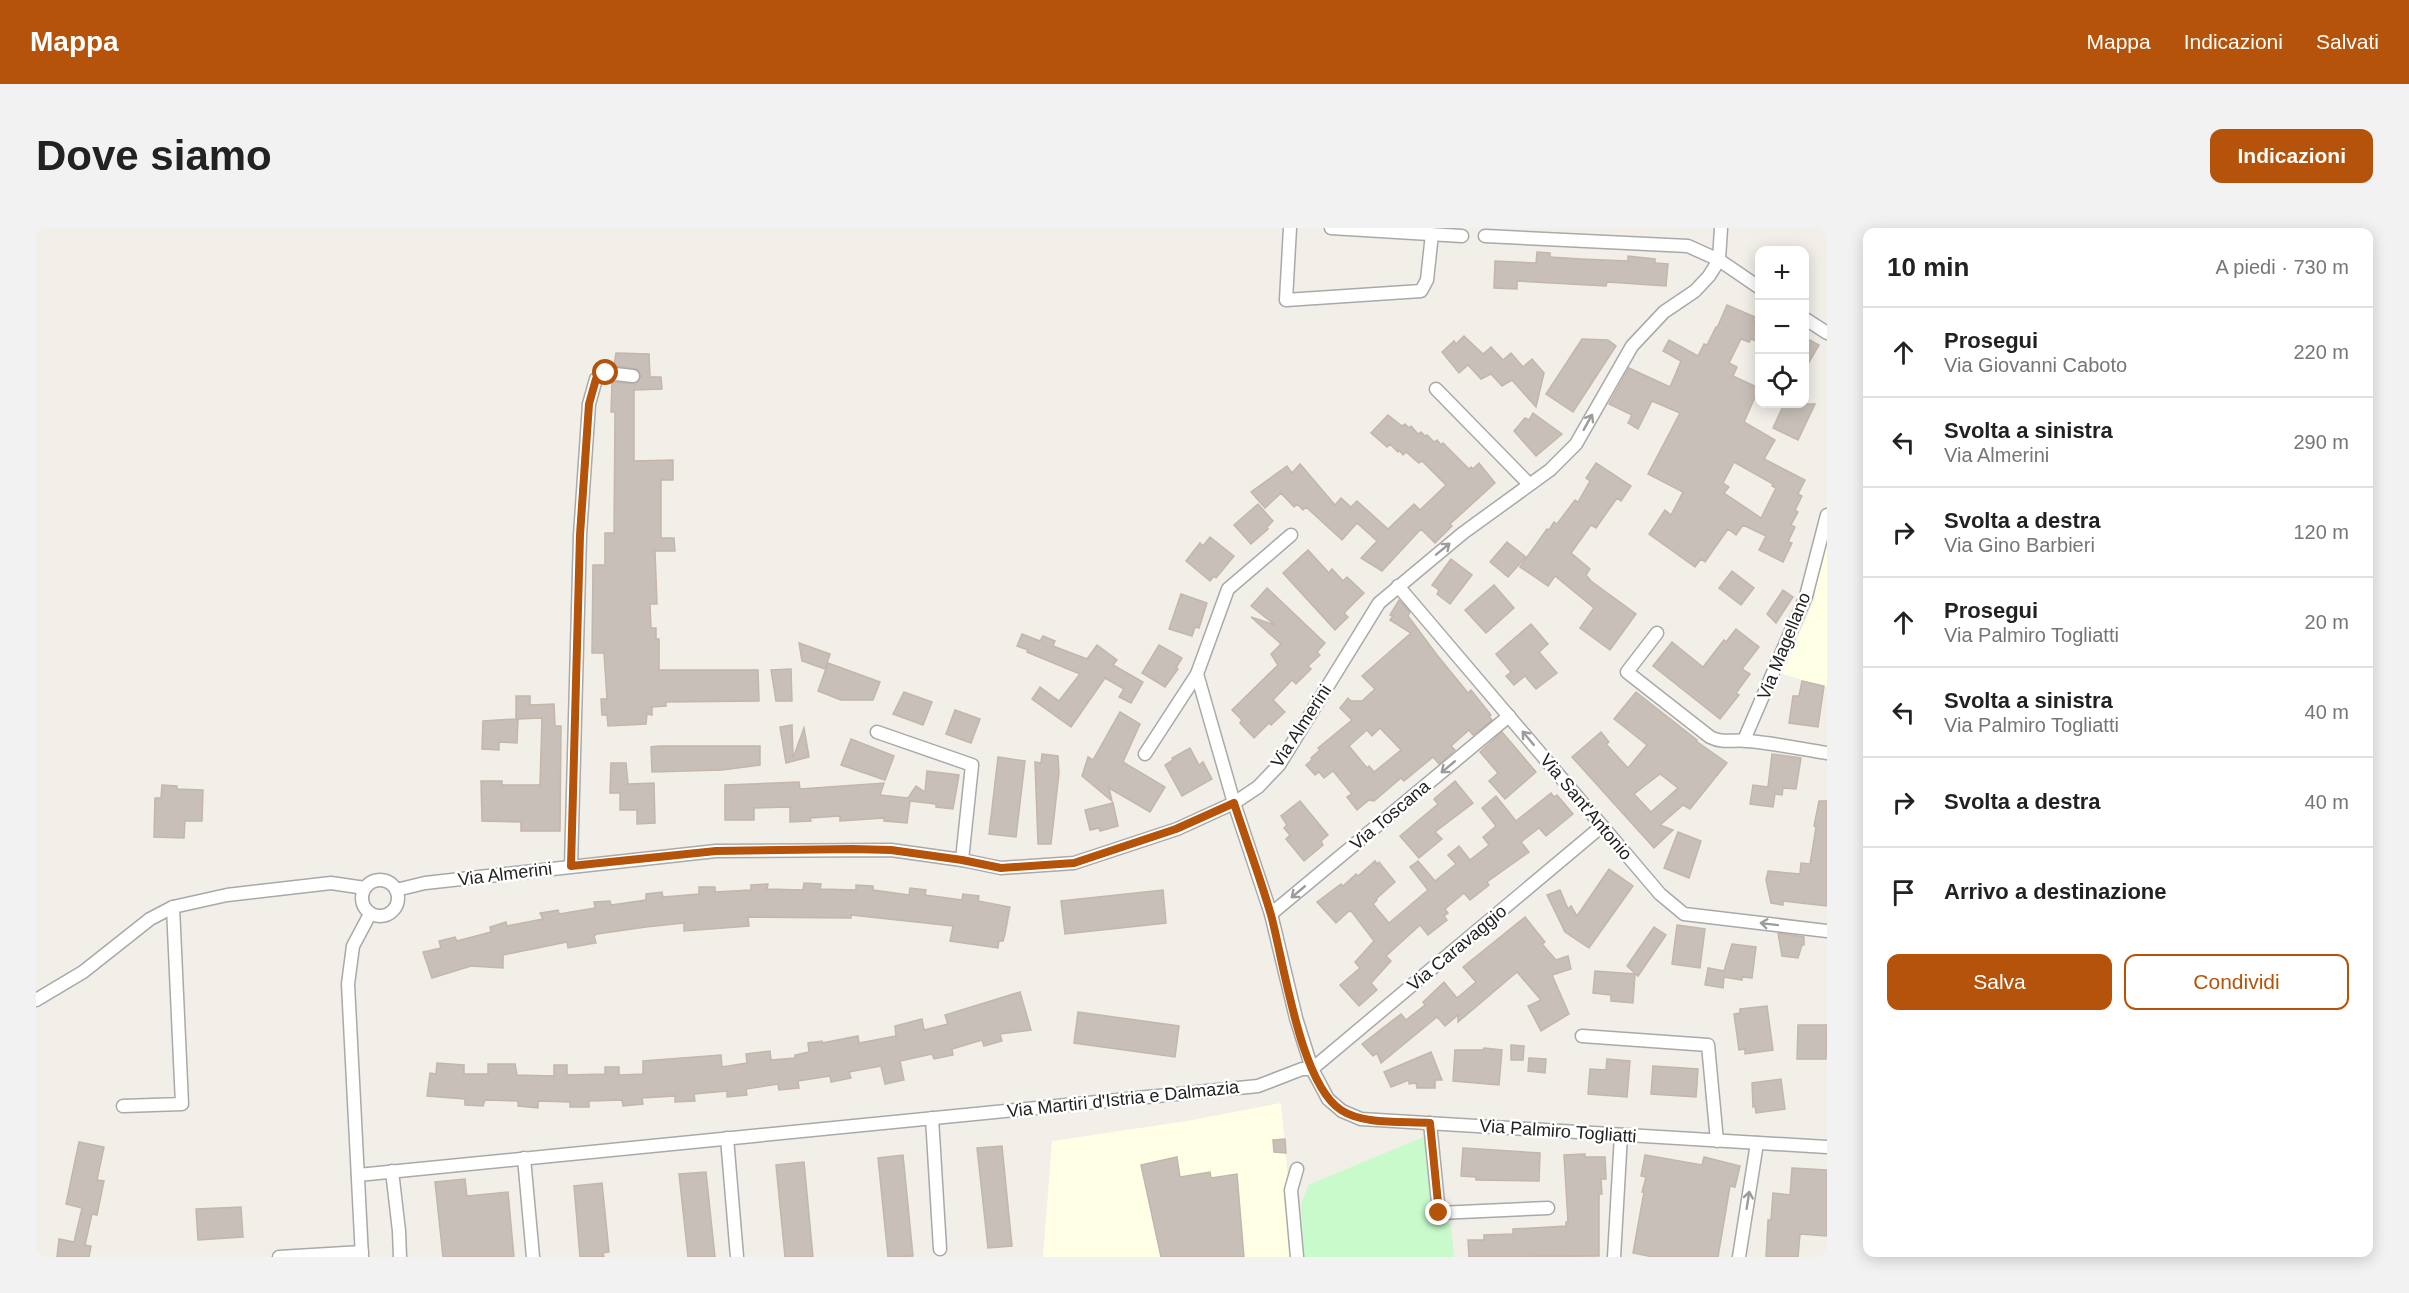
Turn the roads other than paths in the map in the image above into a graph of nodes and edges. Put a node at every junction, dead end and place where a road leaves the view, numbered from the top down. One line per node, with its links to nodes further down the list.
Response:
1 (1290, 228): 4 (street)
2 (1331, 228): 4 (street)
3 (1721, 228): 7 (street)
4 (1432, 234): 5 (street)
5 (1462, 236)
6 (1485, 236): 7 (street)
7 (1719, 260): 8 (street); 13 (street, Via Almerini, one-way to 7)
8 (1755, 285)
9 (1809, 321): 10 (street)
10 (1827, 333)
11 (633, 376): 27 (street)
12 (1436, 389): 13 (street)
13 (1529, 484): 16 (street, Via Almerini, one-way to 13)
14 (1827, 515): 21 (street, Via Magellano)
15 (1291, 535): 18 (street)
16 (1398, 586): 19 (street, Via Sant'Antonio); 24 (street, Via Almerini)
17 (1657, 633): 21 (street)
18 (1197, 674): 22 (street); 24 (street, Via Palmiro Togliatti)
19 (1509, 716): 25 (street, Via Sant'Antonio, one-way to 19); 32 (street, Via Toscana, one-way to 32)
20 (877, 732): 26 (street)
21 (1744, 740): 23 (street)
22 (1145, 753)
23 (1827, 753)
24 (1234, 803): 26 (street, Via Almerini); 32 (street, Via Palmiro Togliatti)
25 (1602, 826): 33 (street, Via Sant'Antonio, one-way to 25); 36 (street, Via Caravaggio)
26 (962, 860): 27 (street, Via Almerini)
27 (571, 866): 29 (street, Via Almerini)
28 (365, 888): 29 (street); 30 (street); 31 (street)
29 (396, 890): 31 (street)
30 (173, 907): 34 (street); 37 (street)
31 (370, 914): 48 (street)
32 (1271, 914): 36 (street, Via Palmiro Togliatti)
33 (1827, 931)
34 (36, 1000)
35 (1582, 1036): 42 (street)
36 (1312, 1069): 38 (street, Via Martiri d'Istria e Dalmazia); 39 (street, Via Palmiro Togliatti)
37 (123, 1106)
38 (932, 1118): 41 (street, Via Martiri d'Istria e Dalmazia); 50 (street)
39 (1430, 1123): 40 (street, Via Palmiro Togliatti); 49 (street)
40 (1621, 1135): 42 (street, Via Palmiro Togliatti); 57 (street)
41 (727, 1138): 45 (street, Via Martiri d'Istria e Dalmazia); 55 (street)
42 (1718, 1141): 43 (street, Via Palmiro Togliatti)
43 (1757, 1143): 44 (street, Via Palmiro Togliatti); 58 (street, one-way to 43)
44 (1827, 1147)
45 (524, 1158): 47 (street, Via Martiri d'Istria e Dalmazia); 54 (street)
46 (1297, 1169): 56 (street)
47 (392, 1171): 48 (street, Via Martiri d'Istria e Dalmazia); 53 (street)
48 (358, 1174): 51 (street)
49 (1548, 1208)
50 (940, 1249)
51 (362, 1254): 52 (street)
52 (279, 1257)
53 (400, 1257)
54 (533, 1257)
55 (737, 1257)
56 (1297, 1257)
57 (1614, 1257)
58 (1739, 1257)

